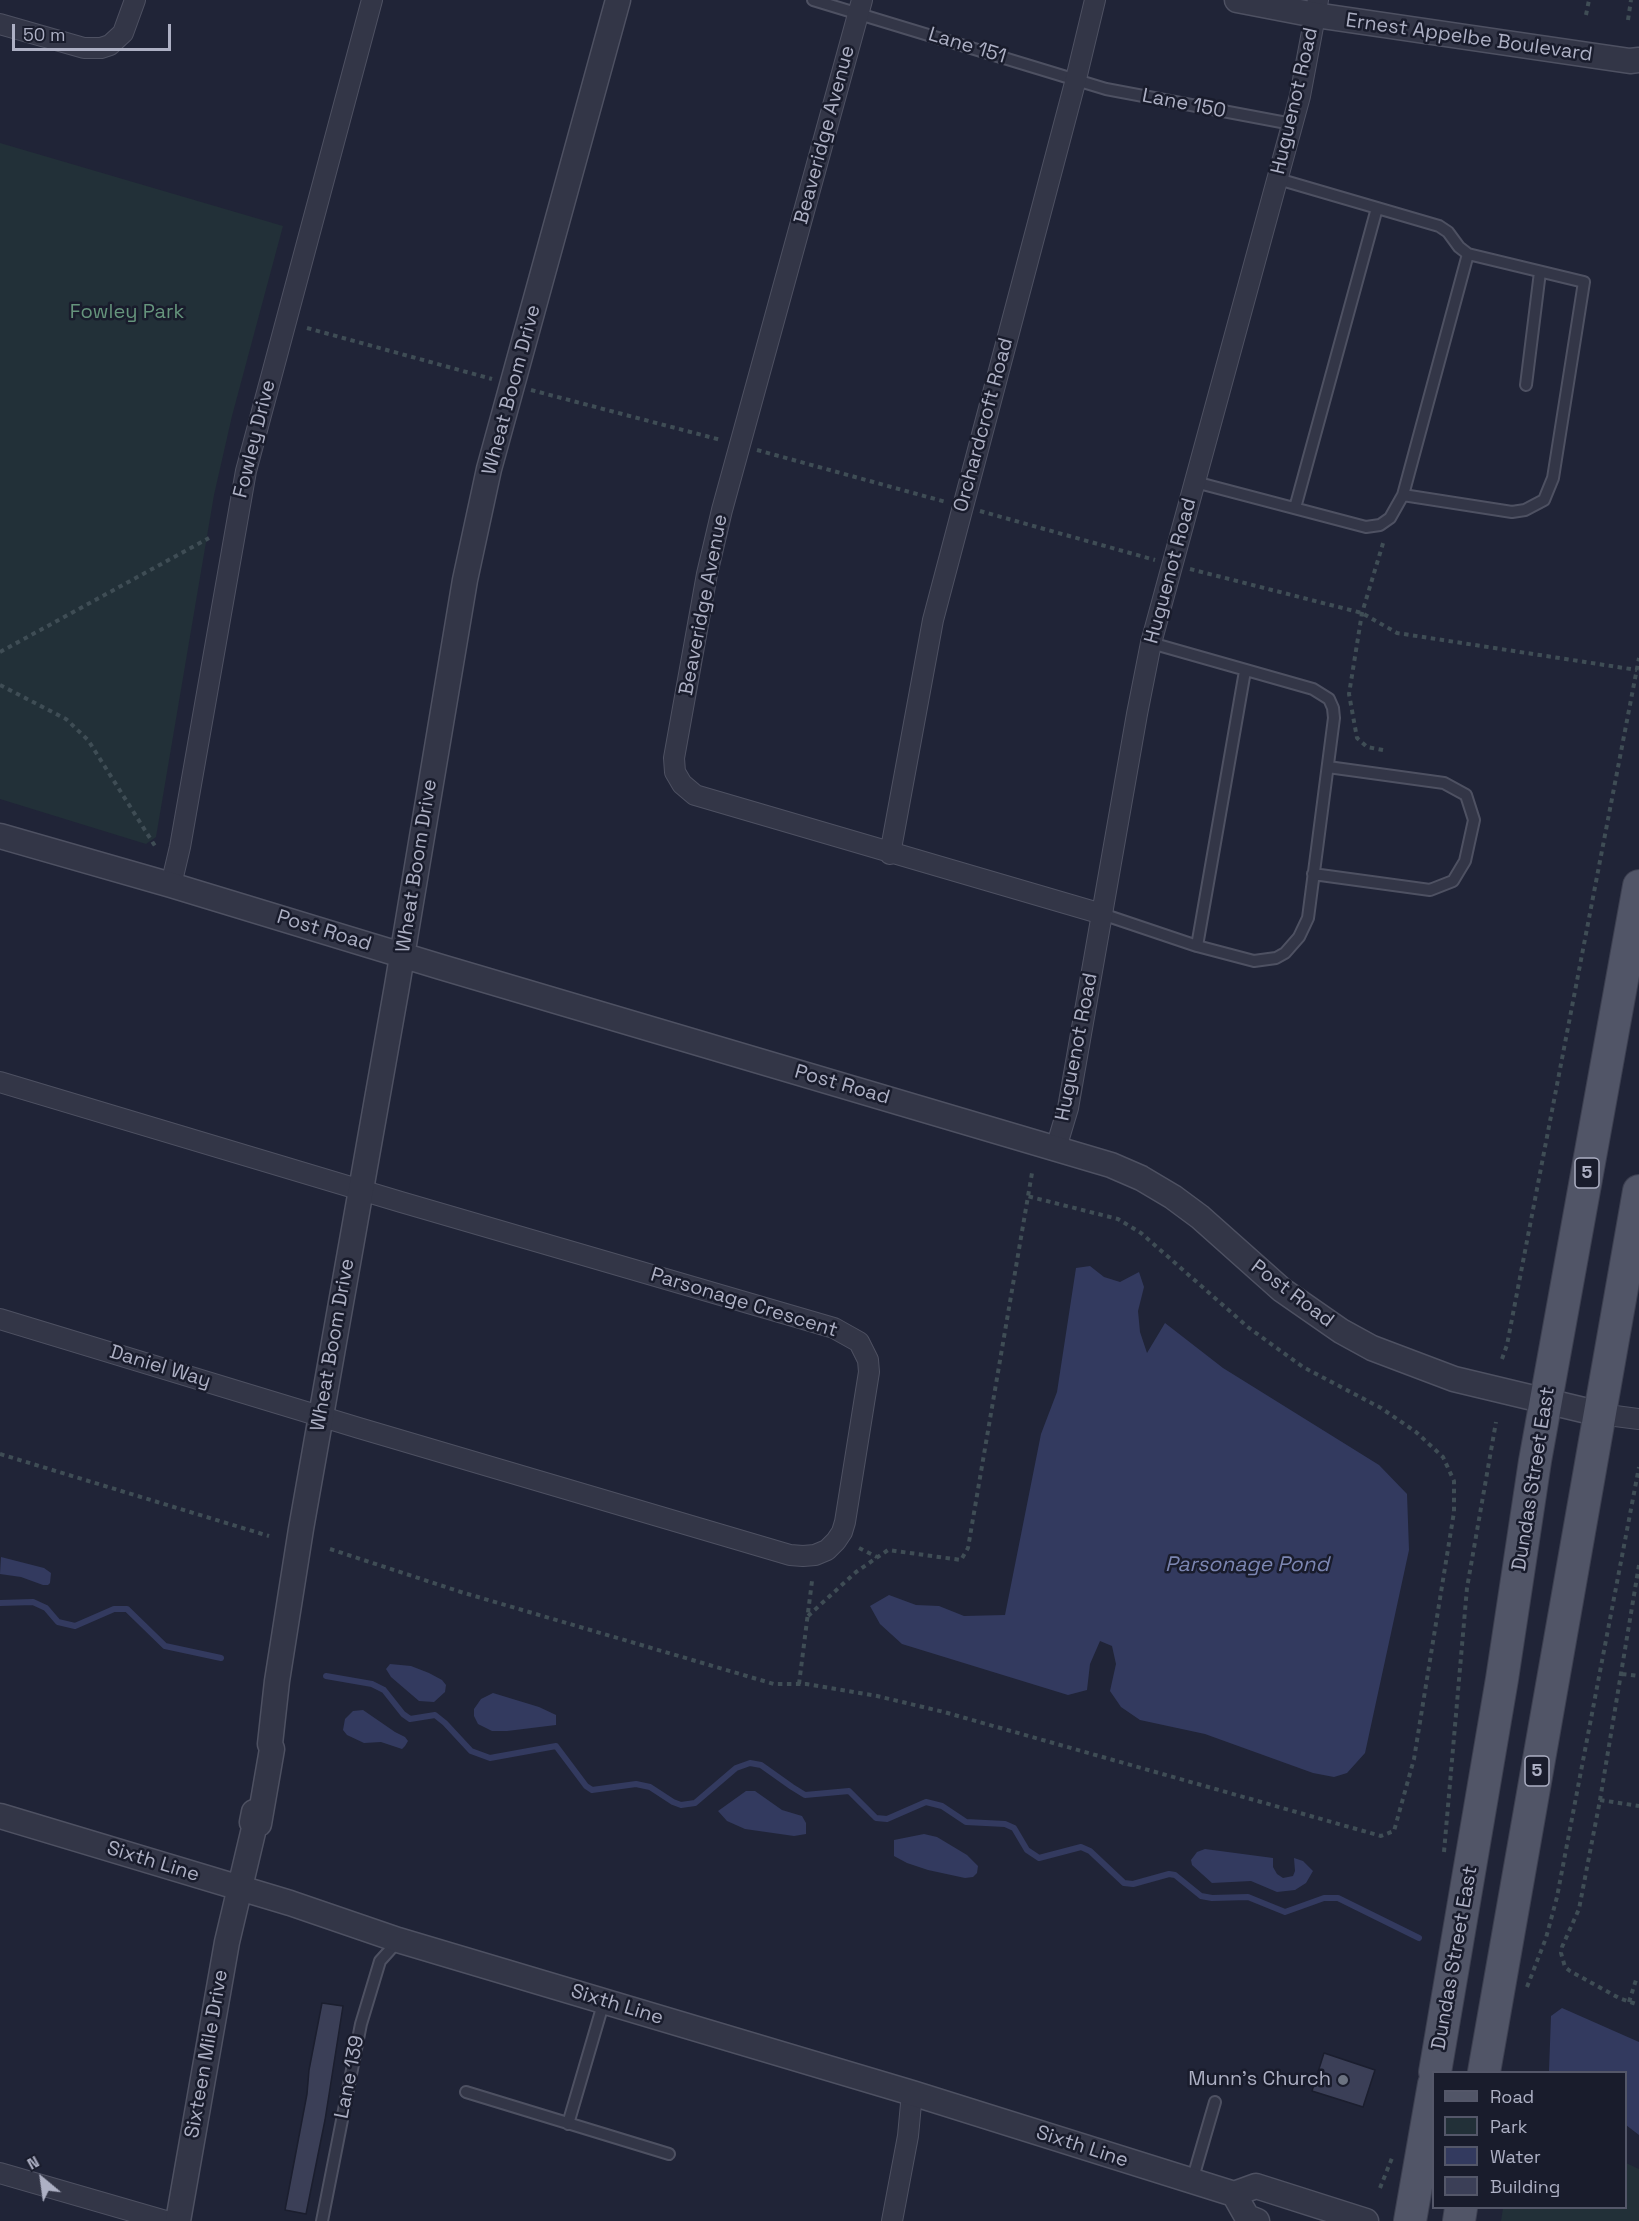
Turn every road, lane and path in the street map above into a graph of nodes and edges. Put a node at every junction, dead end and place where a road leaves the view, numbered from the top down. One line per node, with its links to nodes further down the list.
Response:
1 (135, 0): 13 (street)
2 (372, 0): 49 (street, Fowley Drive)
3 (618, 0): 53 (street, Wheat Boom Drive)
4 (813, 0): 9 (lane, Lane 151)
5 (1095, 0): 15 (street, Orchardcroft Road)
6 (1237, 0): 10 (street, Ernest Appelbe Boulevard)
7 (1589, 0): 11 (path)
8 (1631, 0): 12 (path)
9 (860, 7): 15 (lane, Lane 151); 47 (street, Beaveridge Avenue)
10 (1316, 7): 14 (street, Ernest Appelbe Boulevard); 16 (street, Huguenot Road)
11 (1587, 15)
12 (1628, 20)
13 (0, 24)
14 (1636, 63)
15 (1076, 79): 16 (lane, Lane 150); 47 (street, Orchardcroft Road)
16 (1292, 124): 17 (street, Huguenot Road)
17 (1278, 179): 18 (lane); 27 (street, Huguenot Road)
18 (1377, 208): 19 (lane); 30 (lane)
19 (1468, 254): 20 (lane); 28 (lane)
20 (1540, 272): 23 (lane); 28 (lane)
21 (307, 328): 22 (path)
22 (498, 381)
23 (1526, 385)
24 (528, 389): 25 (path)
25 (724, 441)
26 (750, 448): 29 (path)
27 (1195, 482): 30 (lane); 37 (street, Huguenot Road)
28 (1403, 495): 32 (lane)
29 (952, 504)
30 (1295, 508): 32 (lane)
31 (976, 510): 34 (path)
32 (1390, 518): 36 (path)
33 (209, 538): 38 (path)
34 (1161, 562)
35 (1195, 570): 36 (path)
36 (1362, 613): 40 (path); 43 (path)
37 (1151, 643): 41 (lane); 51 (street, Huguenot Road)
38 (0, 652)
39 (1639, 658): 40 (path)
40 (1637, 670): 61 (path)
41 (1245, 671): 44 (lane); 52 (lane)
42 (0, 685): 46 (path)
43 (1383, 750)
44 (1328, 766): 48 (lane); 48 (lane)
45 (0, 836): 49 (street, Post Road)
46 (155, 846)
47 (890, 854): 51 (street, Beaveridge Avenue)
48 (1313, 874): 52 (lane)
49 (171, 885): 53 (street, Post Road)
50 (1639, 886): 62 (main road, Dundas Street East / 5)
51 (1102, 914): 52 (lane); 55 (street, Huguenot Road)
52 (1197, 946)
53 (403, 955): 55 (street, Post Road); 57 (street, Wheat Boom Drive)
54 (0, 1082): 57 (street, Parsonage Crescent)
55 (1056, 1148): 62 (street, Post Road)
56 (1032, 1173): 59 (path)
57 (361, 1190): 64 (street, Wheat Boom Drive); 64 (street, Parsonage Crescent)
58 (1639, 1191): 63 (main road, 5)
59 (1027, 1196): 72 (path); 78 (path)
60 (0, 1319): 64 (street, Daniel Way)
61 (1502, 1359)
62 (1546, 1400): 63 (street, Post Road); 92 (main road, Dundas Street East / 5)
63 (1600, 1414): 65 (street, Post Road); 93 (main road, 5)
64 (320, 1415): 83 (street, Wheat Boom Drive)
65 (1639, 1419)
66 (1496, 1422): 82 (path)
67 (0, 1454): 69 (path)
68 (1639, 1467): 88 (path)
69 (269, 1536)
70 (859, 1548): 72 (path)
71 (330, 1549): 78 (path)
72 (877, 1557): 75 (path)
73 (1639, 1564): 76 (path)
74 (812, 1581): 75 (path)
75 (808, 1616): 78 (path)
76 (1622, 1674): 77 (path); 79 (path)
77 (1639, 1676)
78 (799, 1684)
79 (1600, 1800): 80 (path); 90 (path)
80 (1639, 1806)
81 (0, 1816): 83 (street, Sixth Line)
82 (1443, 1857)
83 (239, 1888): 84 (street, Sixth Line); 106 (street, Sixteen Mile Drive)
84 (398, 1940): 89 (street, Sixth Line); 107 (lane, Lane 139)
85 (1639, 1980): 86 (path)
86 (1632, 1991): 87 (path); 90 (path)
87 (1639, 1992)
88 (1525, 1993)
89 (604, 2001): 95 (street, Sixth Line); 98 (lane)
90 (1629, 2002): 91 (path)
91 (1639, 2005)
92 (1436, 2071)
93 (1484, 2071)
94 (466, 2092): 98 (lane)
95 (912, 2093): 102 (street, Sixth Line); 108 (street)
96 (1432, 2095): 111 (main road)
97 (1215, 2102): 102 (lane)
98 (568, 2124): 100 (lane)
99 (1394, 2150): 103 (path)
100 (669, 2154)
101 (0, 2173): 105 (street)
102 (1192, 2181): 104 (street, Sixth Line)
103 (1380, 2188)
104 (1234, 2194): 109 (street); 110 (street, Sixth Line)
105 (166, 2221)
106 (178, 2221)
107 (322, 2221)
108 (892, 2221)
109 (1257, 2221)
110 (1366, 2221)
111 (1410, 2221)

